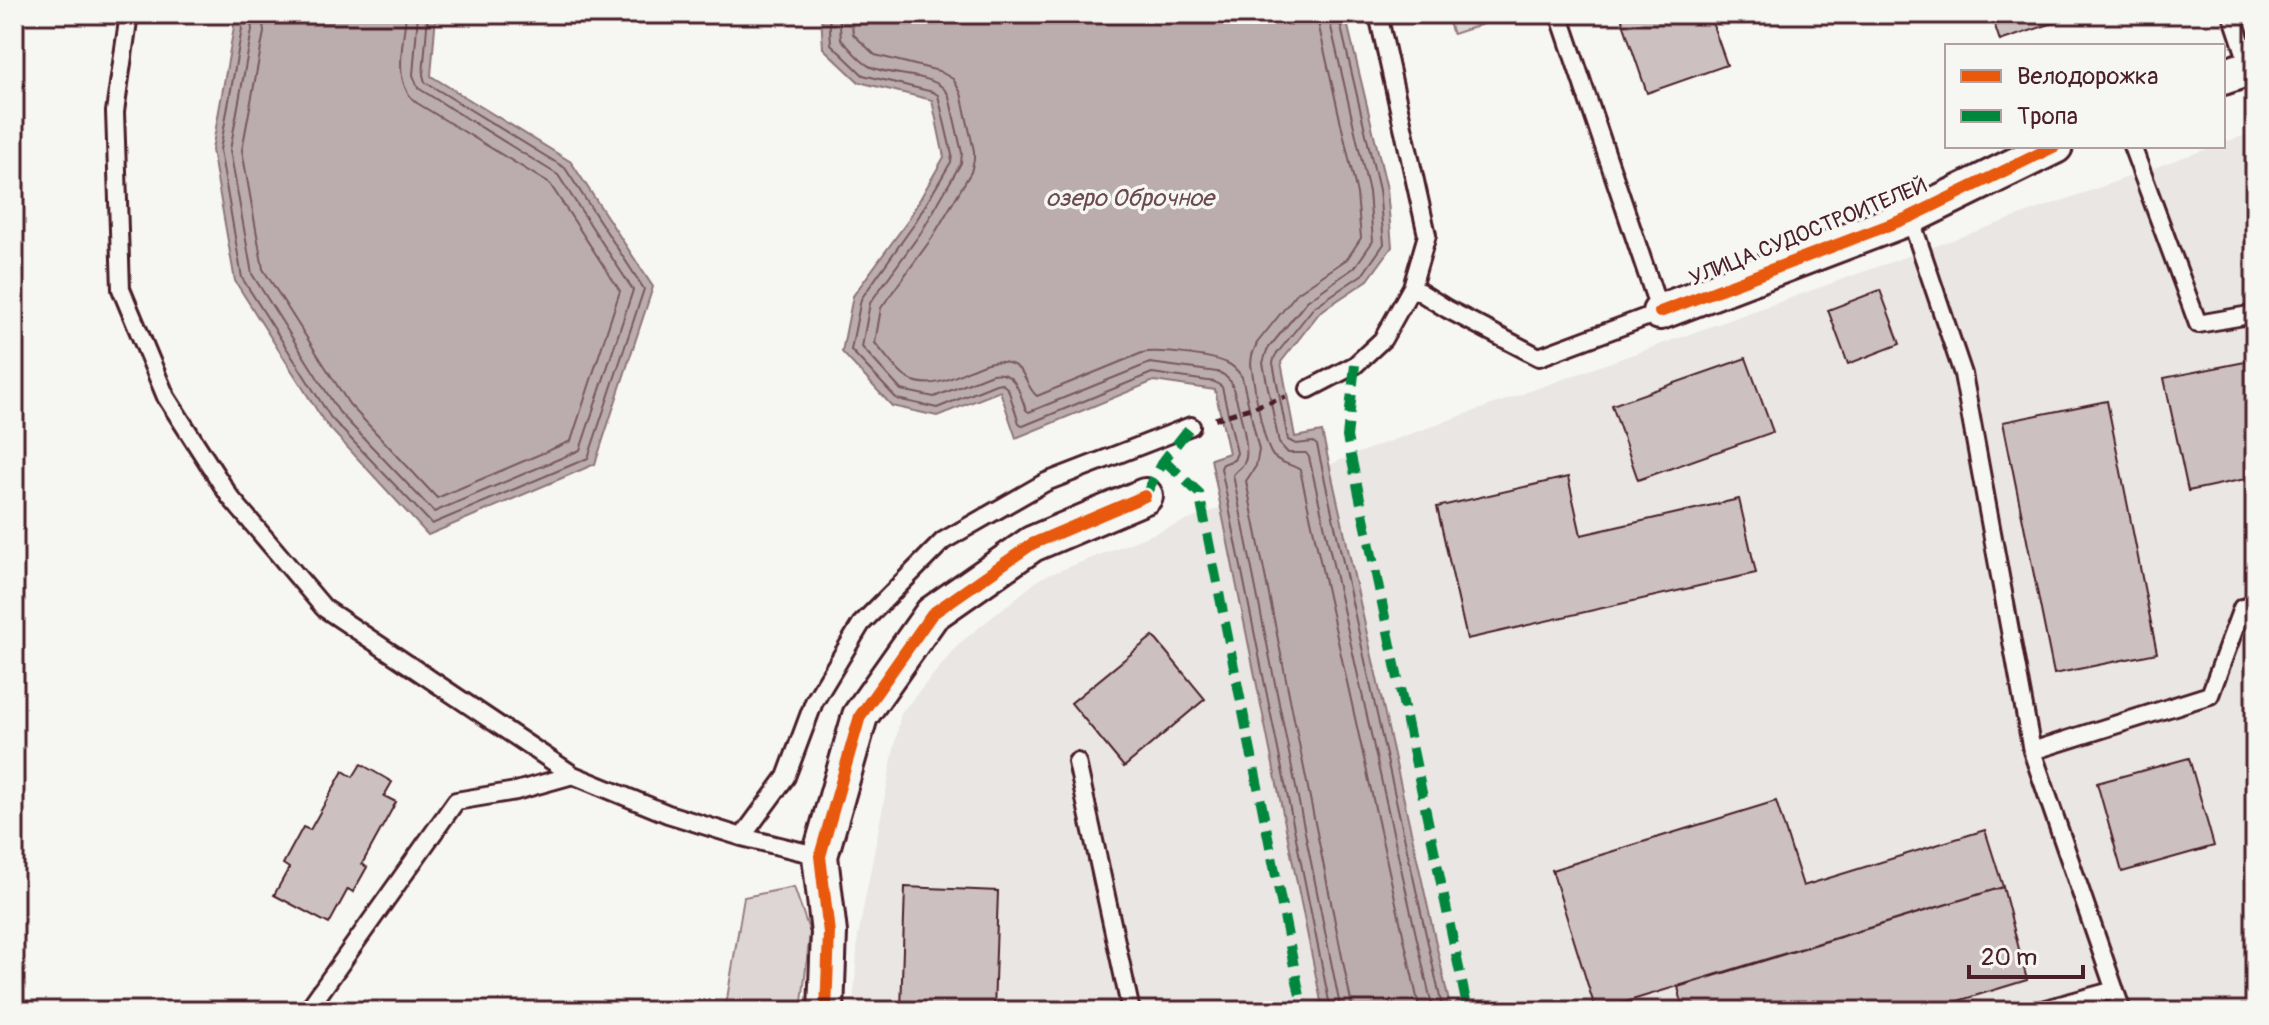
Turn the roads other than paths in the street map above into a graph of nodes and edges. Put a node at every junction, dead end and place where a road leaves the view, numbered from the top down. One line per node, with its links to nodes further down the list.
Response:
1 (129, 14): 18 (lane)
2 (1378, 14): 9 (lane)
3 (1559, 14): 10 (lane)
4 (2232, 14): 5 (lane)
5 (2243, 70)
6 (2051, 148): 8 (street, УЛИЦА СУДОСТРОИТЕЛЕЙ)
7 (2133, 148): 11 (lane)
8 (1910, 217): 10 (street, УЛИЦА СУДОСТРОИТЕЛЕЙ); 16 (lane)
9 (1412, 287): 10 (lane); 12 (lane)
10 (1660, 312)
11 (2255, 314)
12 (1301, 392)
13 (1199, 424): 19 (lane)
14 (1145, 496): 20 (street)
15 (2255, 605): 16 (lane)
16 (2032, 751): 21 (lane)
17 (1077, 762): 24 (lane)
18 (573, 775): 19 (lane); 22 (lane)
19 (742, 837): 20 (lane)
20 (820, 856): 23 (street)
21 (2115, 990): 25 (lane); 26 (lane)
22 (307, 1011)
23 (826, 1011)
24 (1131, 1011)
25 (2038, 1011)
26 (2122, 1011)

